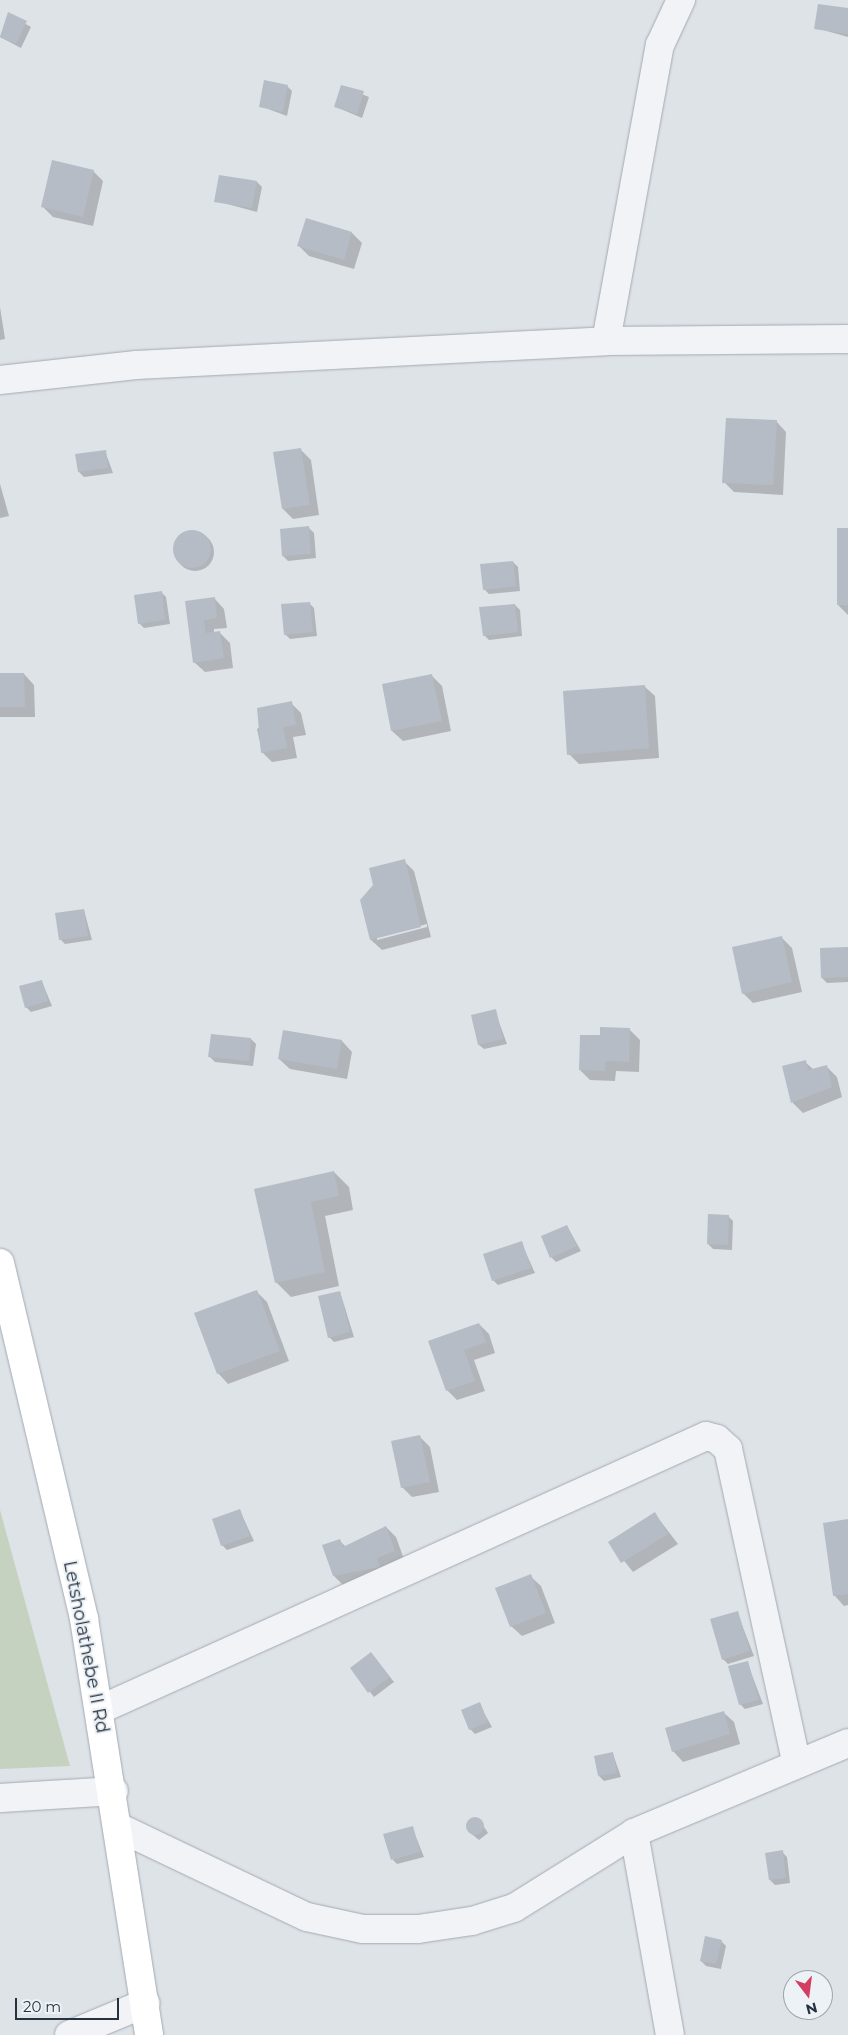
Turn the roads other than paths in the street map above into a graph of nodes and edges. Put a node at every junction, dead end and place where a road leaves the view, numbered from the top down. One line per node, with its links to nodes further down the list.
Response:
1 (681, 0): 3 (street)
2 (843, 335): 3 (street)
3 (606, 341): 4 (street)
4 (0, 380)
5 (0, 1263): 6 (street, Letsholathebe II Rd)
6 (99, 1710): 8 (street); 9 (street, Letsholathebe II Rd)
7 (848, 1742): 8 (street)
8 (796, 1761): 12 (street)
9 (114, 1791): 10 (street); 11 (street, Letsholathebe II Rd)
10 (0, 1798)
11 (120, 1828): 12 (street); 13 (street, Letsholathebe II Rd)
12 (634, 1833): 16 (street)
13 (146, 2003): 14 (street); 15 (street, Letsholathebe II Rd)
14 (69, 2035)
15 (149, 2035)
16 (670, 2035)

